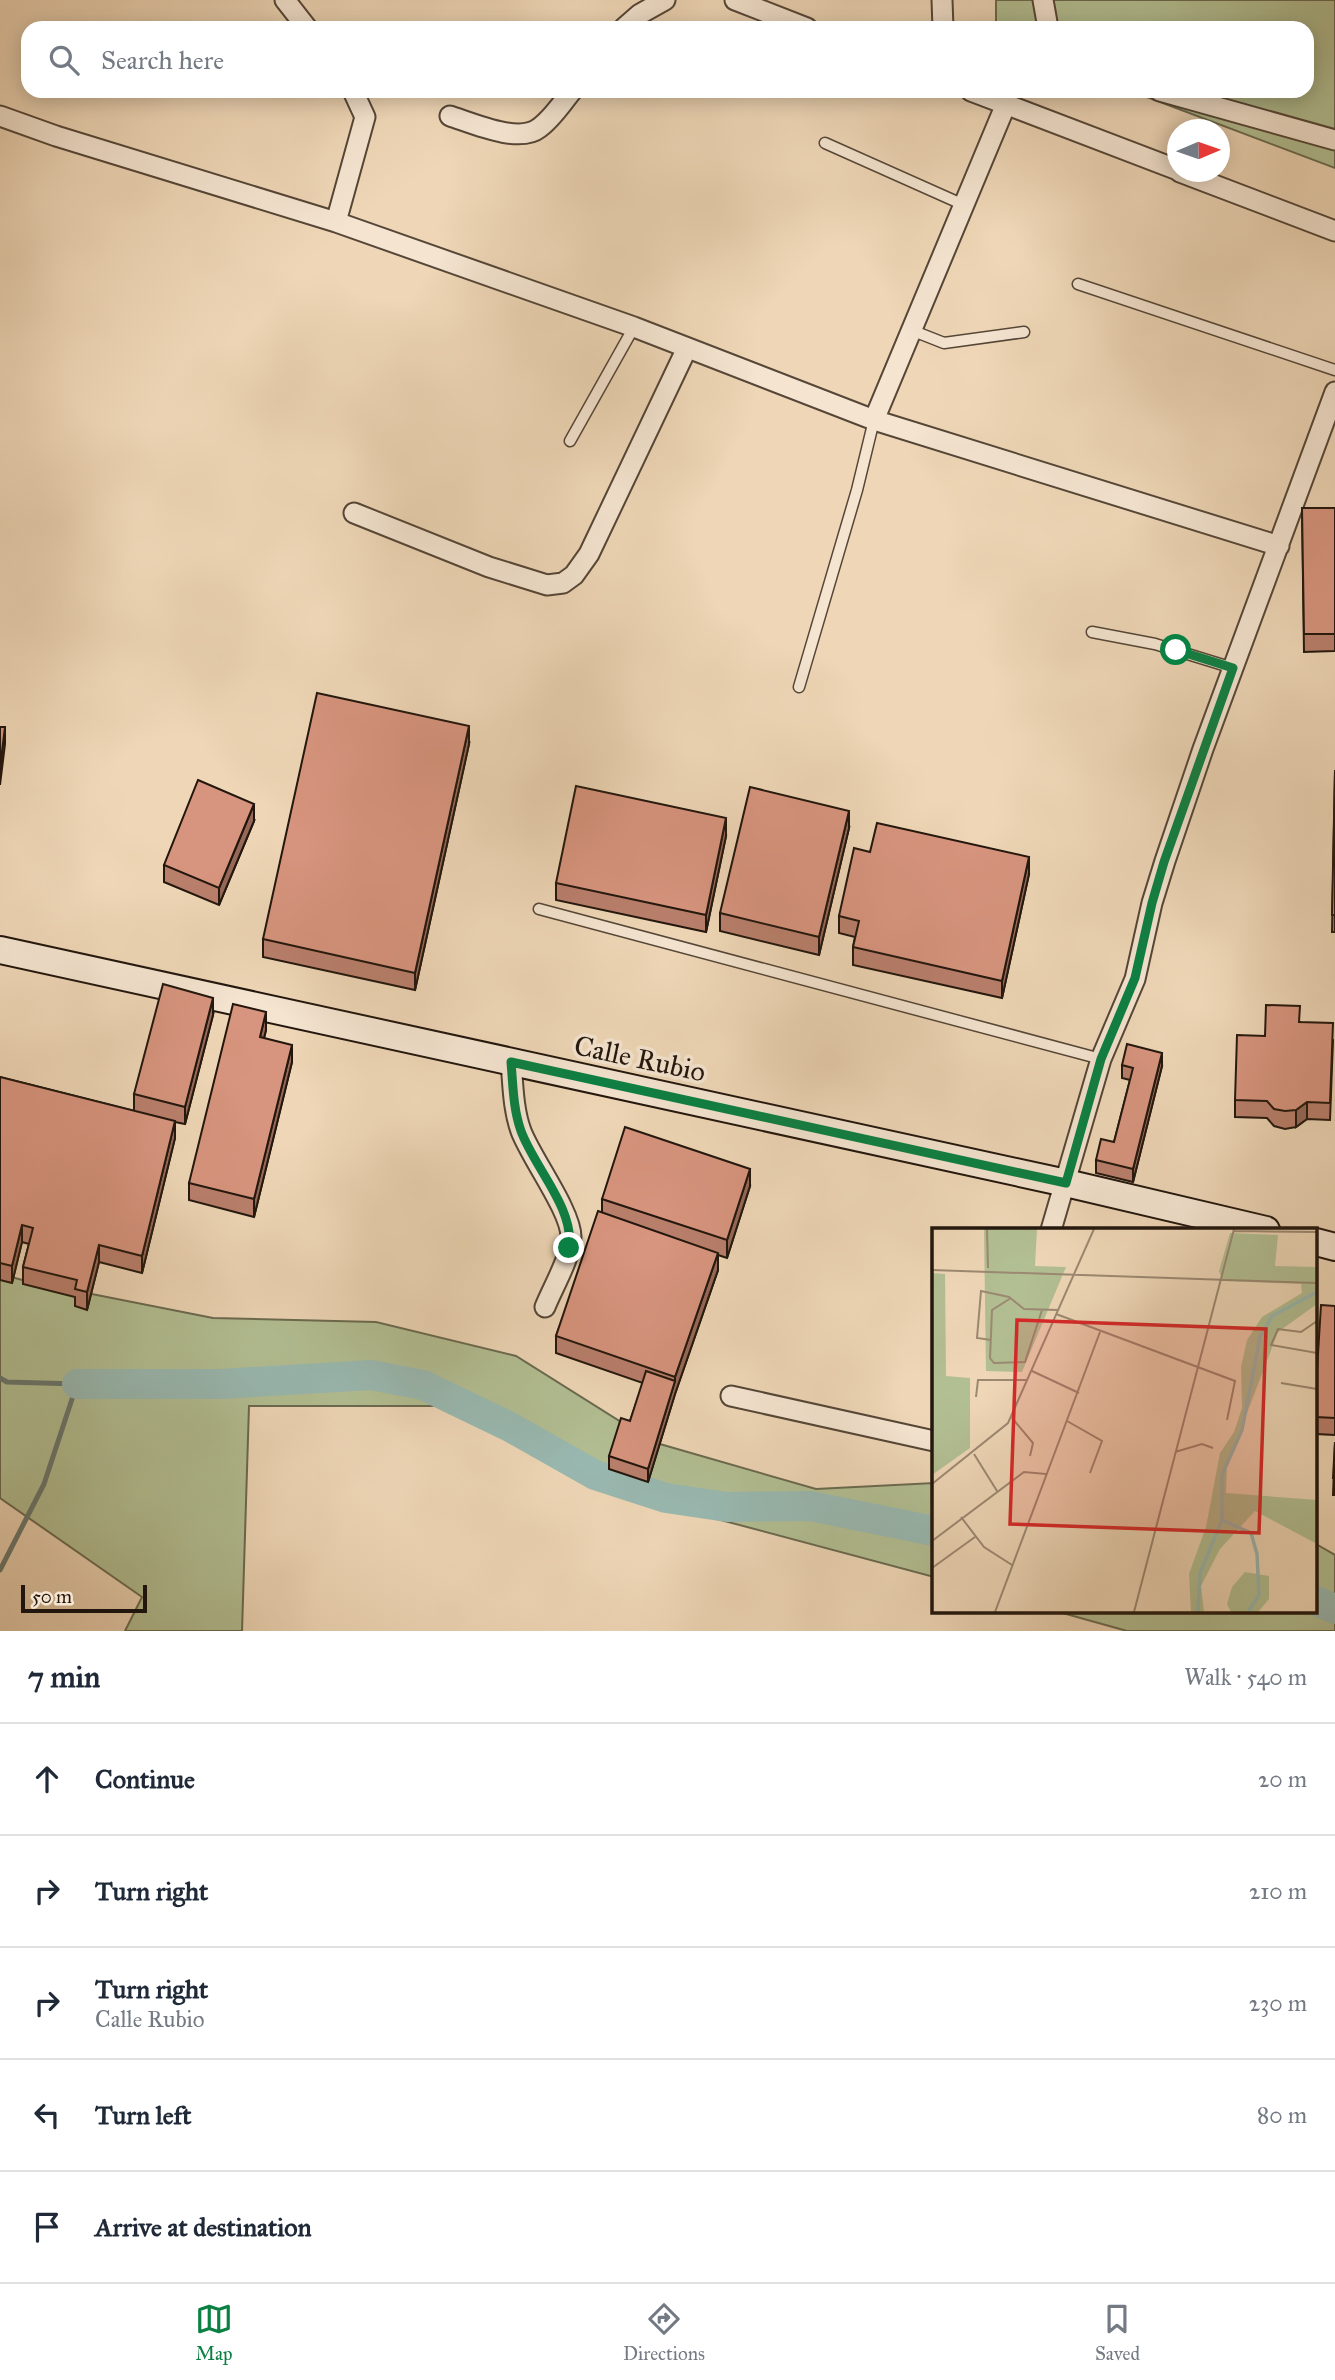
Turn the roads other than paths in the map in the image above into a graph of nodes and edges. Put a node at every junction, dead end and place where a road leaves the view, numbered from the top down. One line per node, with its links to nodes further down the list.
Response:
1 (285, 0): 6 (street)
2 (665, 0): 7 (street)
3 (735, 0): 8 (street)
4 (942, 0): 9 (street)
5 (1043, 0): 10 (street)
6 (302, 21)
7 (632, 21)
8 (789, 21)
9 (943, 21)
10 (1047, 21)
11 (357, 98): 23 (street)
12 (566, 98): 17 (street)
13 (990, 98): 15 (street)
14 (1185, 98): 18 (street)
15 (1006, 104): 20 (street); 22 (street)
16 (0, 116): 23 (street)
17 (450, 116)
18 (1335, 140)
19 (825, 143): 22 (lane)
20 (1167, 166)
21 (1208, 182): 24 (street)
22 (964, 205): 27 (street)
23 (336, 222): 26 (street)
24 (1335, 231)
25 (1078, 284): 30 (lane)
26 (634, 327): 29 (street); 33 (lane)
27 (911, 330): 28 (lane); 32 (street)
28 (1024, 332)
29 (687, 348): 32 (street); 34 (street)
30 (1335, 370)
31 (1335, 392): 35 (street)
32 (874, 420): 35 (street); 38 (lane)
33 (569, 441)
34 (354, 513)
35 (1279, 546): 37 (street)
36 (1092, 632): 37 (lane)
37 (1233, 668): 41 (street)
38 (799, 687)
39 (539, 909): 41 (lane)
40 (0, 950): 42 (street, Calle Rubio)
41 (1101, 1059): 43 (street)
42 (511, 1062): 43 (street, Calle Rubio); 48 (street)
43 (1066, 1183): 44 (street); 45 (street, Calle Rubio)
44 (1052, 1228)
45 (1257, 1228)
46 (1318, 1243): 47 (street)
47 (1335, 1247)
48 (545, 1307)
49 (731, 1396): 50 (street)
50 (932, 1441)

